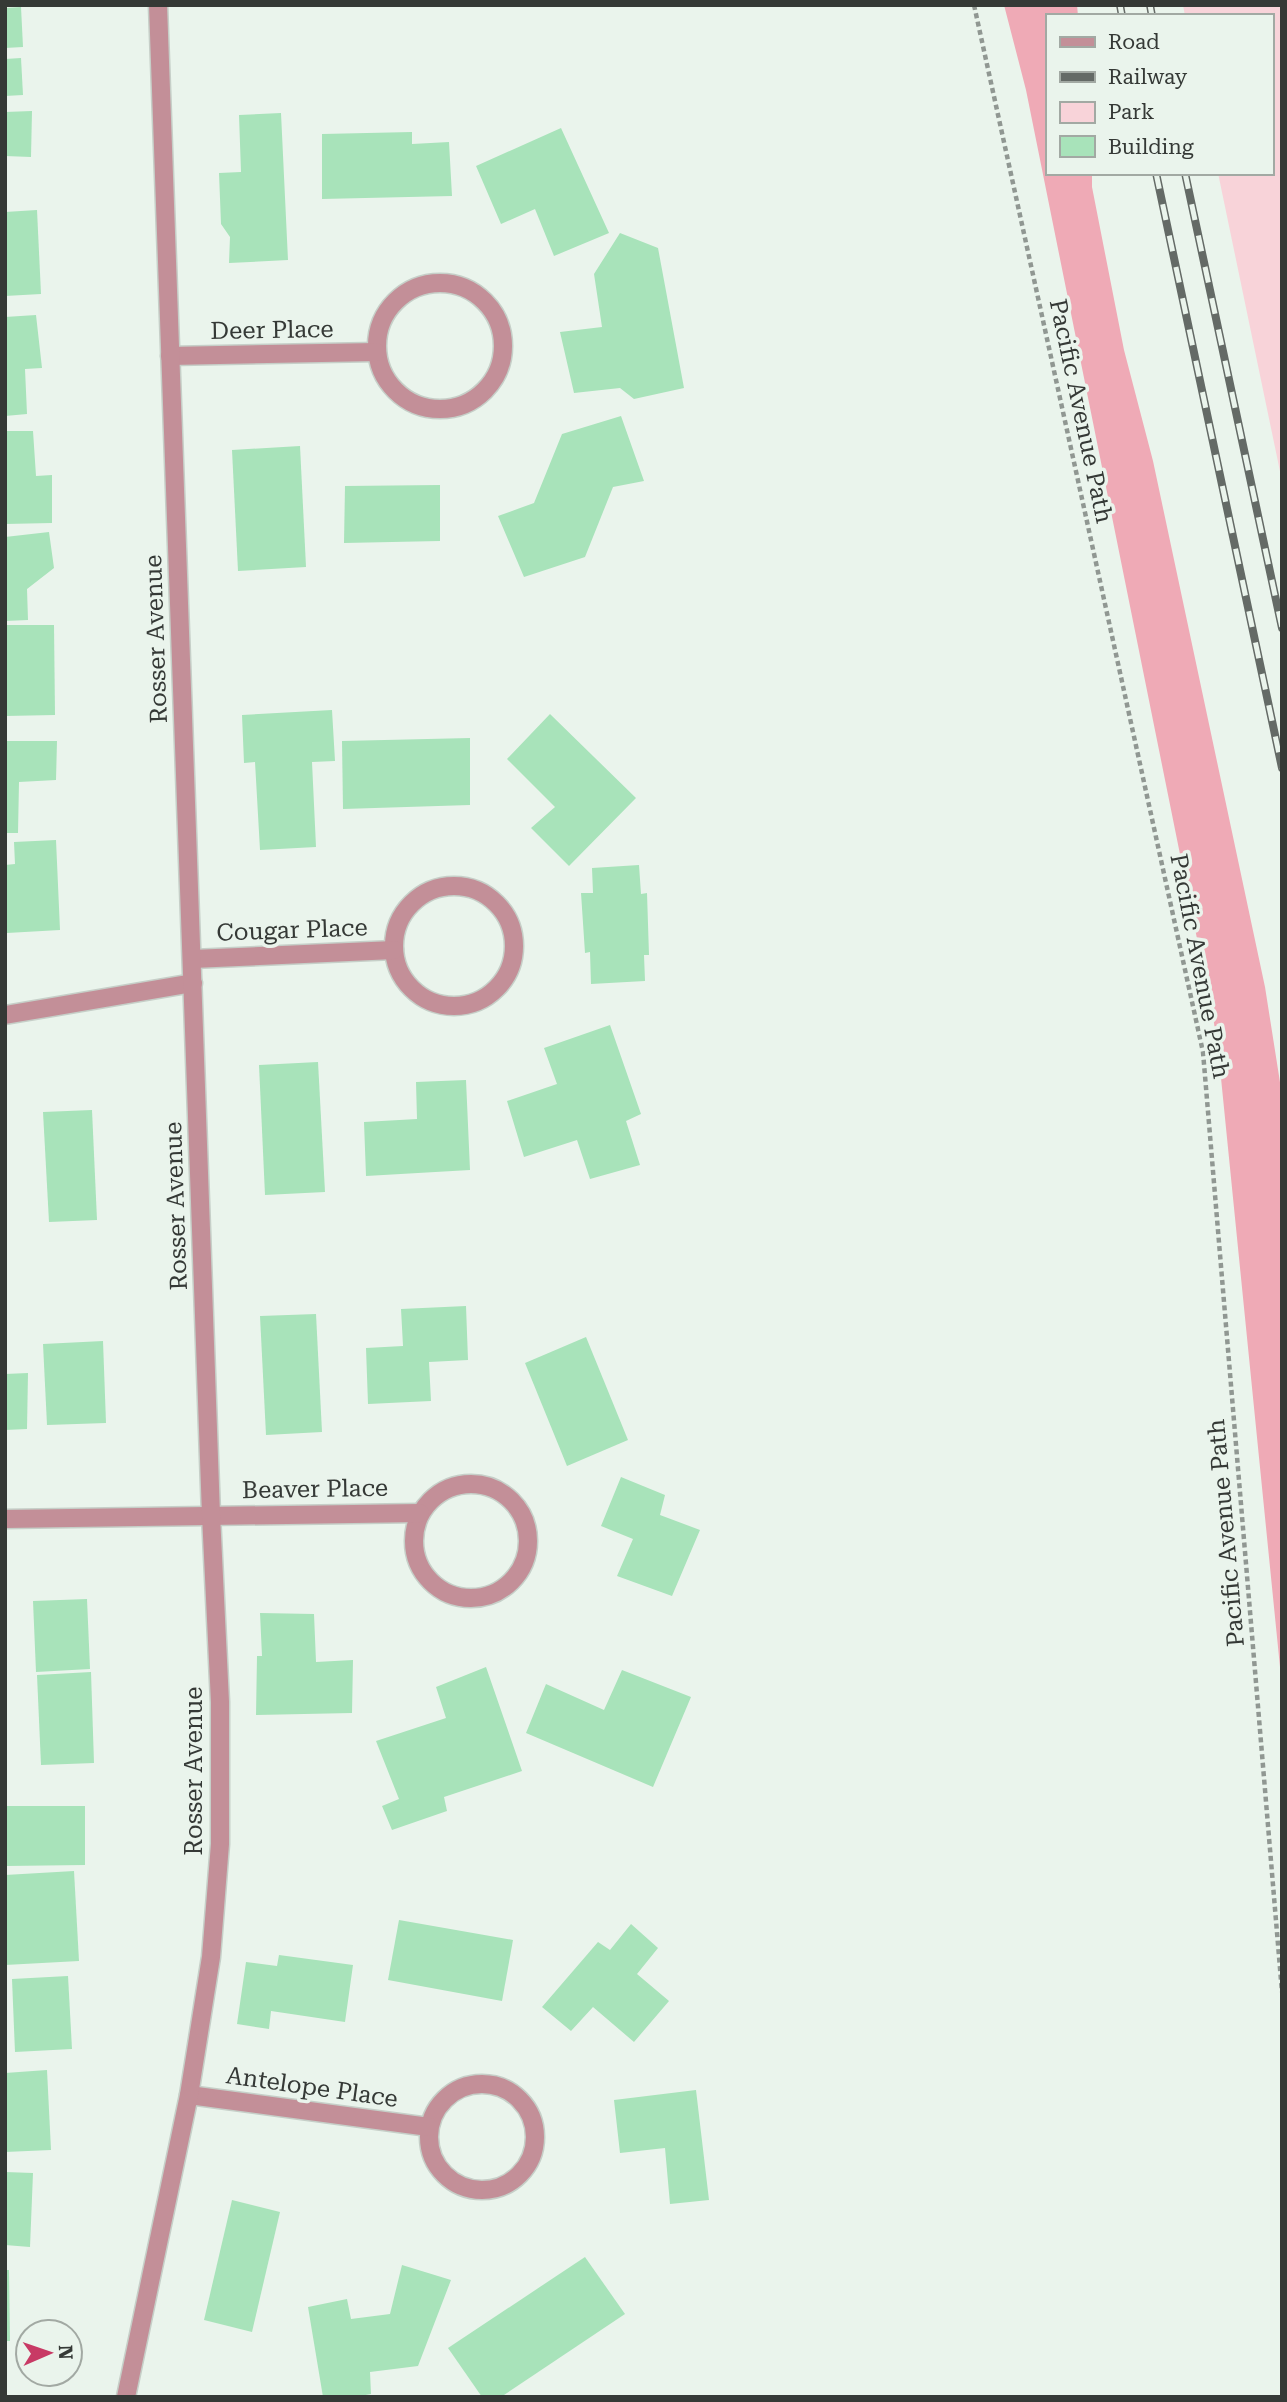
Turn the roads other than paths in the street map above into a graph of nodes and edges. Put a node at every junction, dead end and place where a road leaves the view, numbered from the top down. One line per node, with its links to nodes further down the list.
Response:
1 (158, 5): 3 (street, Rosser Avenue)
2 (376, 352): 2 (street); 3 (street, Deer Place)
3 (170, 356): 5 (street, Rosser Avenue)
4 (394, 950): 4 (street, Cougar Place); 5 (street, Cougar Place)
5 (192, 959): 6 (street, Rosser Avenue)
6 (193, 983): 7 (street); 9 (street, Rosser Avenue)
7 (5, 1015)
8 (420, 1513): 8 (street, Beaver Place); 9 (street, Beaver Place)
9 (211, 1515): 10 (street, Beaver Place); 11 (street, Rosser Avenue)
10 (5, 1519)
11 (189, 2095): 12 (street, Antelope Place); 13 (street, Rosser Avenue)
12 (429, 2127): 12 (street, Antelope Place)
13 (126, 2397)

